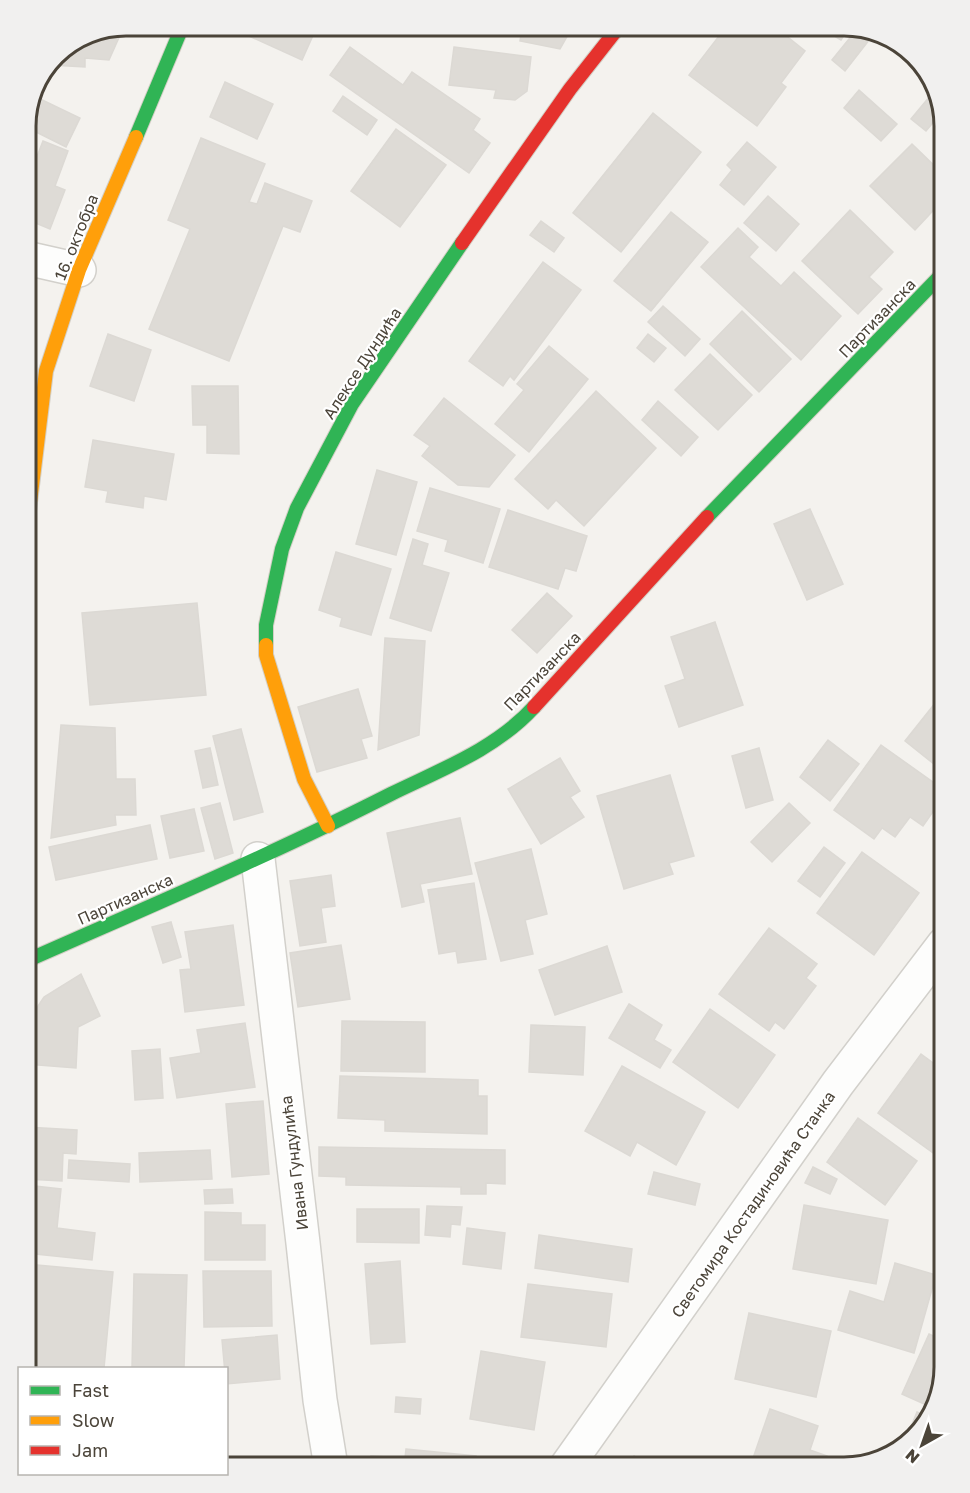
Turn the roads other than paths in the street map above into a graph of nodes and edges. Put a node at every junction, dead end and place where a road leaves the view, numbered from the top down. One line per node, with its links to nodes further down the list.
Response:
1 (178, 36): 4 (street, 16. октобра)
2 (612, 36): 7 (street, Алексе Дундића)
3 (36, 260): 4 (street)
4 (79, 270): 6 (street, 16. октобра)
5 (934, 283): 7 (street, Партизанска)
6 (36, 453)
7 (328, 826): 8 (street, Партизанска)
8 (258, 859): 9 (street, Партизанска); 11 (street, Ивана Гундулића)
9 (36, 957)
10 (934, 958): 12 (street, Светомира Костадиновића Станка)
11 (329, 1457)
12 (573, 1457)

